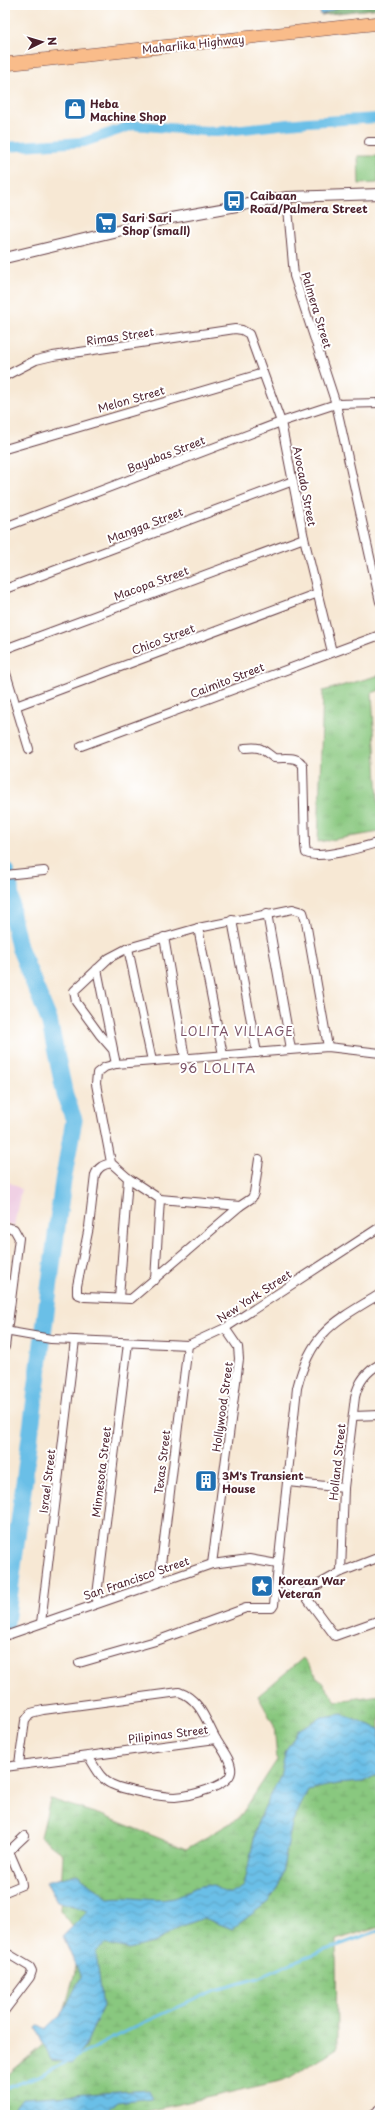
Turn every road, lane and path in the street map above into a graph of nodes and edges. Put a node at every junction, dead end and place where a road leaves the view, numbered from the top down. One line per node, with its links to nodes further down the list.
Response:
1 (380, 22): 2 (highway, Maharlika Highway)
2 (5, 64)
3 (369, 142): 4 (street)
4 (380, 142)
5 (380, 194): 6 (street)
6 (287, 197): 7 (street); 12 (street, Palmera Street)
7 (5, 258)
8 (242, 330): 9 (street, Avocado Street); 10 (street, Rimas Street)
9 (263, 373): 13 (street, Avocado Street); 14 (street, Melon Street)
10 (5, 376)
11 (380, 403): 12 (street)
12 (336, 404): 13 (street, Bayabas Street); 20 (street, Palmera Street)
13 (281, 422): 15 (street, Avocado Street); 16 (street, Bayabas Street)
14 (5, 449)
15 (293, 481): 17 (street, Avocado Street); 18 (street, Mangga Street)
16 (5, 527)
17 (304, 538): 19 (street, Avocado Street); 22 (street, Macopa Street)
18 (5, 589)
19 (318, 593): 23 (street, Avocado Street); 25 (street, Chico Street)
20 (380, 602)
21 (380, 635): 23 (street, Caimito Street)
22 (5, 649)
23 (332, 652): 26 (street, Caimito Street)
24 (5, 670): 25 (street)
25 (16, 706): 28 (street)
26 (82, 746)
27 (245, 748): 29 (street)
28 (29, 749)
29 (380, 842)
30 (44, 871): 31 (street)
31 (5, 875)
32 (267, 913): 33 (street); 38 (street); 39 (street)
33 (232, 920): 34 (street); 41 (street)
34 (198, 928): 35 (street); 43 (street)
35 (164, 937): 36 (street); 44 (street)
36 (128, 948): 37 (street); 45 (street)
37 (97, 969): 40 (street); 40 (street)
38 (328, 1047): 39 (street); 42 (street)
39 (291, 1049): 41 (street)
40 (113, 1050): 46 (street)
41 (257, 1053): 43 (street)
42 (380, 1053)
43 (223, 1056): 44 (street)
44 (185, 1058): 45 (street)
45 (152, 1061): 46 (street)
46 (116, 1064): 48 (street)
47 (259, 1159): 51 (street)
48 (111, 1163): 49 (street); 58 (street)
49 (128, 1178): 50 (street); 58 (street)
50 (160, 1199): 51 (street); 56 (street)
51 (240, 1206): 56 (street)
52 (5, 1227): 55 (street)
53 (380, 1227): 59 (street, New York Street)
54 (5, 1278): 55 (street)
55 (14, 1280): 60 (street)
56 (155, 1280): 58 (street)
57 (380, 1294): 68 (street)
58 (119, 1298)
59 (225, 1328): 63 (street, New York Street); 71 (street, Hollywood Street)
60 (6, 1331): 61 (street, New York Street); 64 (street)
61 (75, 1340): 62 (street, New York Street); 79 (street, Israel Street)
62 (128, 1343): 63 (street, New York Street); 77 (street, Minnesota Street)
63 (188, 1345): 74 (street, Texas Street)
64 (5, 1347)
65 (380, 1364): 67 (street, Holland Street)
66 (380, 1415): 67 (street)
67 (353, 1416): 69 (street, Holland Street)
68 (288, 1482): 69 (street); 72 (street)
69 (344, 1488): 73 (street, Holland Street)
70 (380, 1558): 73 (street)
71 (212, 1564): 72 (street, San Francisco Street); 74 (street, San Francisco Street)
72 (277, 1564): 75 (street)
73 (341, 1572): 76 (street)
74 (159, 1581): 77 (street, San Francisco Street)
75 (277, 1582): 76 (street); 81 (street)
76 (303, 1593): 78 (street)
77 (96, 1603): 79 (street, San Francisco Street)
78 (380, 1620)
79 (41, 1624): 80 (street, San Francisco Street)
80 (5, 1636)
81 (79, 1663)
82 (216, 1739): 83 (street, Pilipinas Street); 83 (street, Pilipinas Street); 84 (street)
83 (88, 1756): 84 (street, Pilipinas Street)
84 (19, 1764): 85 (street, Pilipinas Street)
85 (5, 1767)
86 (25, 1836): 87 (street)
87 (7, 1853): 88 (street)
88 (5, 1892)
89 (5, 1952): 90 (street)
90 (5, 2010)
91 (380, 2109): 92 (street)
92 (372, 2115)

